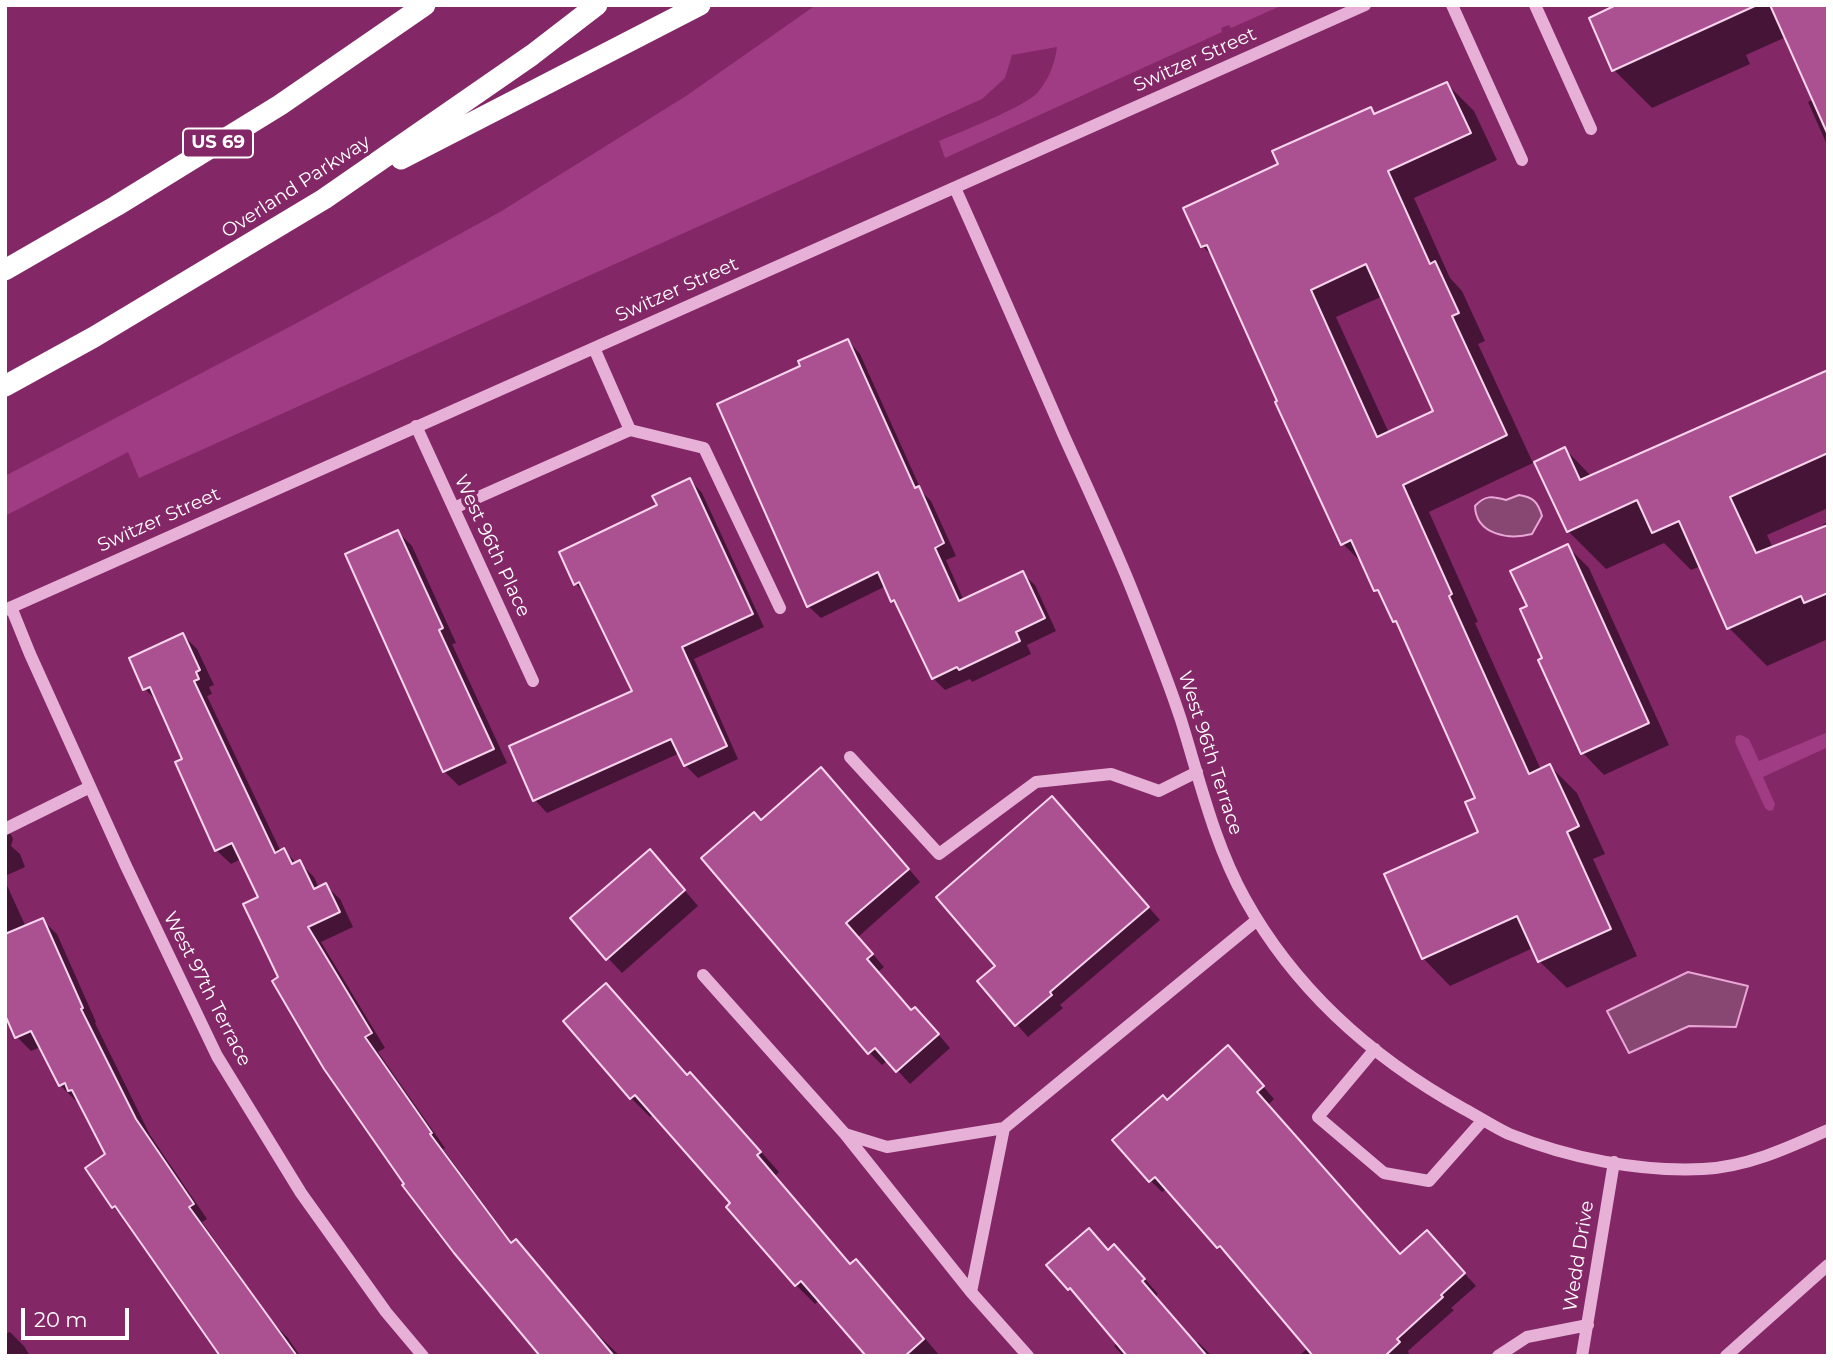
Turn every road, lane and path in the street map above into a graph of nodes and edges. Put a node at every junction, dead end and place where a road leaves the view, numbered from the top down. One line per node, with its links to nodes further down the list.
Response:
1 (425, 5): 11 (highway, US 69)
2 (597, 5): 10 (highway, Overland Parkway)
3 (700, 5): 10 (highway)
4 (1365, 5): 9 (street, Switzer Street)
5 (1452, 5): 8 (street)
6 (1535, 5): 7 (street)
7 (1591, 129)
8 (1522, 160)
9 (955, 188): 12 (street, Switzer Street); 21 (street, West 96th Terrace)
10 (324, 199): 13 (highway, Overland Parkway)
11 (5, 270)
12 (594, 348): 14 (street, Switzer Street); 15 (street)
13 (5, 386)
14 (416, 426): 16 (street, West 96th Place); 18 (street, Switzer Street)
15 (631, 430): 16 (street); 17 (street)
16 (454, 508): 19 (street, West 96th Place)
17 (780, 608)
18 (8, 609): 22 (street, West 97th Terrace)
19 (533, 681)
20 (850, 757): 21 (street)
21 (1197, 772): 24 (street, West 96th Terrace)
22 (90, 787): 23 (street); 35 (street, West 97th Terrace)
23 (5, 829)
24 (1257, 920): 26 (street, West 96th Terrace); 28 (street)
25 (702, 975): 30 (street)
26 (1375, 1049): 27 (street, West 96th Terrace); 27 (street)
27 (1483, 1120): 31 (street, West 96th Terrace)
28 (1004, 1128): 30 (street); 33 (street)
29 (1828, 1130): 31 (street, West 96th Terrace)
30 (845, 1133): 33 (street)
31 (1614, 1162): 34 (street, Wedd Drive)
32 (1828, 1265): 39 (street)
33 (971, 1292): 36 (street)
34 (1588, 1325): 37 (street); 38 (street, Wedd Drive)
35 (423, 1356)
36 (1028, 1356)
37 (1499, 1356)
38 (1582, 1356)
39 (1726, 1356)

